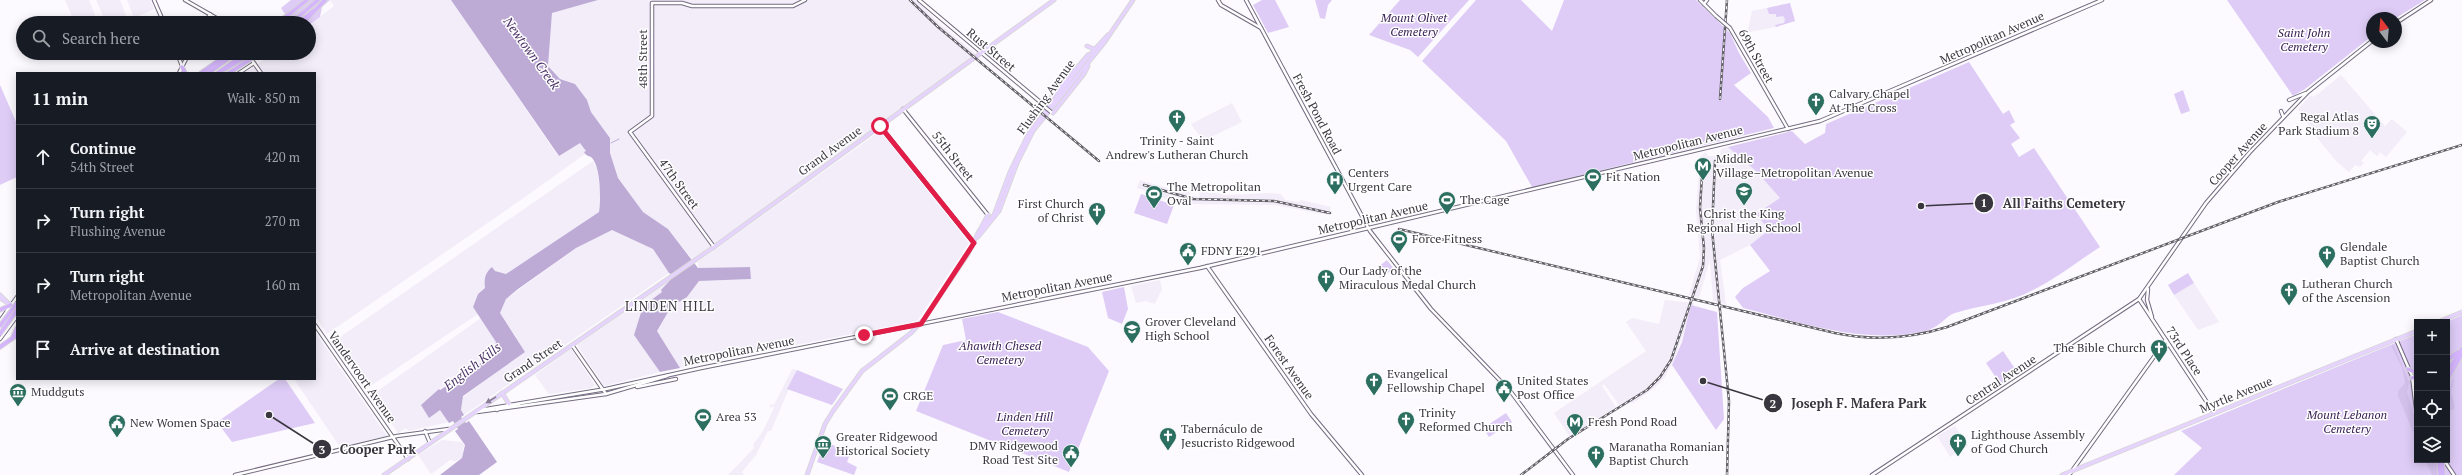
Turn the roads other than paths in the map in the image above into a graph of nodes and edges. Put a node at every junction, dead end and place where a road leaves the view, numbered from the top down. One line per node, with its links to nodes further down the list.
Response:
1 (154, 0): 21 (main road)
2 (185, 0): 20 (main road)
3 (307, 0): 19 (highway)
4 (318, 0): 25 (highway)
5 (325, 0): 18 (highway)
6 (805, 0): 16 (main road)
7 (919, 0): 33 (main road, Rust Street)
8 (1054, 0): 33 (main road, Grand Avenue)
9 (1132, 0): 32 (main road, Flushing Avenue)
10 (1218, 0): 29 (main road)
11 (1246, 0): 29 (main road, Fresh Pond Road)
12 (1700, 0): 17 (main road, 69th Street)
13 (1707, 0): 17 (main road)
14 (2102, 0): 61 (main road, Metropolitan Avenue)
15 (2431, 0): 28 (main road)
16 (676, 1): 62 (main road, 48th Street)
17 (1704, 4): 61 (main road, 69th Street, bridge)
18 (319, 6): 26 (highway); 27 (highway)
19 (293, 12): 23 (highway); 24 (highway)
20 (210, 14): 22 (main road)
21 (161, 16)
22 (213, 16)
23 (286, 16)
24 (288, 16)
25 (299, 16)
26 (307, 16)
27 (310, 16)
28 (2402, 19)
29 (1261, 28): 64 (main road, Fresh Pond Road)
30 (1087, 46): 32 (main road)
31 (2366, 46): 53 (main road, Cooper Avenue)
32 (1095, 51): 34 (main road, Flushing Avenue); 42 (main road, Flushing Avenue)
33 (980, 53): 55 (main road, Rust Street); 56 (main road, Grand Avenue)
34 (1089, 55): 55 (main road); 65 (main road, Flushing Avenue)
35 (180, 60): 44 (main road)
36 (186, 60): 44 (main road)
37 (220, 60): 47 (highway)
38 (226, 60): 48 (highway)
39 (242, 60): 49 (highway)
40 (243, 60): 50 (highway)
41 (252, 60): 43 (main road)
42 (1090, 60): 58 (main road); 66 (main road, Flushing Avenue)
43 (254, 63): 51 (main road); 52 (main road)
44 (182, 67): 45 (main road); 46 (highway)
45 (180, 72)
46 (184, 72)
47 (202, 72)
48 (209, 72)
49 (219, 72)
50 (230, 72)
51 (240, 72)
52 (260, 72)
53 (2308, 92): 54 (main road); 59 (main road, Cooper Avenue)
54 (2289, 100)
55 (1045, 106): 58 (main road, Rust Street, bridge)
56 (904, 109): 60 (main road, Grand Avenue); 63 (main road, 55th Street)
57 (2281, 111): 59 (main road)
58 (1052, 112)
59 (2283, 116): 70 (main road, Cooper Avenue)
60 (880, 126): 66 (main road); 67 (main road, Grand Avenue)
61 (1788, 129): 64 (main road, Metropolitan Avenue)
62 (630, 132): 67 (main road, 47th Street)
63 (988, 215): 65 (main road)
64 (1368, 228): 69 (main road, Metropolitan Avenue); 132 (main road, Fresh Pond Road)
65 (979, 231): 66 (main road, Flushing Avenue)
66 (975, 242): 85 (main road, Flushing Avenue)
67 (714, 247): 68 (main road, Grand Avenue)
68 (693, 260): 96 (main road, Grand Street)
69 (1207, 266): 85 (main road, Metropolitan Avenue); 131 (main road, Forest Avenue)
70 (2148, 287): 74 (main road, Cooper Avenue); 82 (main road)
71 (0, 295): 76 (main road)
72 (0, 298): 76 (main road)
73 (16, 298): 76 (main road)
74 (2139, 299): 82 (main road, 73rd Place); 133 (main road, Central Avenue)
75 (16, 304): 87 (highway, bridge)
76 (11, 306): 77 (highway); 78 (main road); 84 (main road)
77 (0, 310)
78 (16, 310)
79 (16, 312): 90 (highway, bridge)
80 (2462, 312): 83 (main road)
81 (16, 317): 92 (main road)
82 (2152, 318): 94 (main road, 73rd Place)
83 (2445, 319)
84 (0, 321)
85 (921, 324): 106 (main road, Metropolitan Avenue); 130 (main road, Flushing Avenue)
86 (316, 325): 122 (main road, Vandervoort Avenue)
87 (0, 326)
88 (16, 329): 95 (highway)
89 (2414, 332): 93 (main road, Myrtle Avenue)
90 (0, 334)
91 (16, 336): 95 (highway)
92 (0, 339)
93 (2396, 339): 104 (main road); 119 (main road, Myrtle Avenue)
94 (2166, 340): 97 (main road, 73rd Place); 99 (main road)
95 (8, 341): 98 (highway)
96 (572, 345): 111 (main road); 112 (main road, Grand Street)
97 (2169, 345): 99 (main road); 119 (main road, 73rd Place)
98 (0, 347)
99 (2159, 348): 127 (main road)
100 (2462, 349): 102 (highway); 103 (highway)
101 (2462, 354): 107 (highway)
102 (2450, 358)
103 (2450, 367)
104 (2408, 369): 105 (highway); 108 (main road)
105 (2414, 372)
106 (675, 373): 110 (main road, Metropolitan Avenue); 111 (main road, Metropolitan Avenue)
107 (2450, 375)
108 (2412, 377): 113 (main road)
109 (676, 379): 110 (main road)
110 (633, 387): 114 (main road, Metropolitan Avenue)
111 (603, 390): 114 (main road); 115 (main road, Metropolitan Avenue)
112 (502, 393): 116 (main road); 118 (main road, Grand Street, one-way to 118)
113 (2414, 393)
114 (606, 394): 117 (main road, Metropolitan Avenue)
115 (531, 400): 116 (main road, Metropolitan Avenue); 117 (main road)
116 (509, 404): 118 (main road, Metropolitan Avenue)
117 (497, 410): 118 (main road, Metropolitan Avenue)
118 (477, 412): 120 (main road, Grand Street)
119 (2214, 413): 127 (main road, Myrtle Avenue)
120 (453, 428): 121 (main road); 123 (main road, Grand Street)
121 (425, 431): 122 (main road); 123 (main road)
122 (393, 438): 124 (main road, Vandervoort Avenue); 128 (main road)
123 (430, 443): 124 (main road, Grand Street)
124 (408, 459): 129 (main road, Grand Street)
125 (2442, 463): 136 (highway)
126 (2444, 463): 137 (main road)
127 (2071, 471): 134 (main road, Myrtle Avenue); 135 (main road)
128 (235, 475)
129 (384, 475)
130 (807, 475)
131 (1362, 475)
132 (1573, 475)
133 (1872, 475)
134 (2062, 475)
135 (2069, 475)
136 (2442, 475)
137 (2454, 475)

